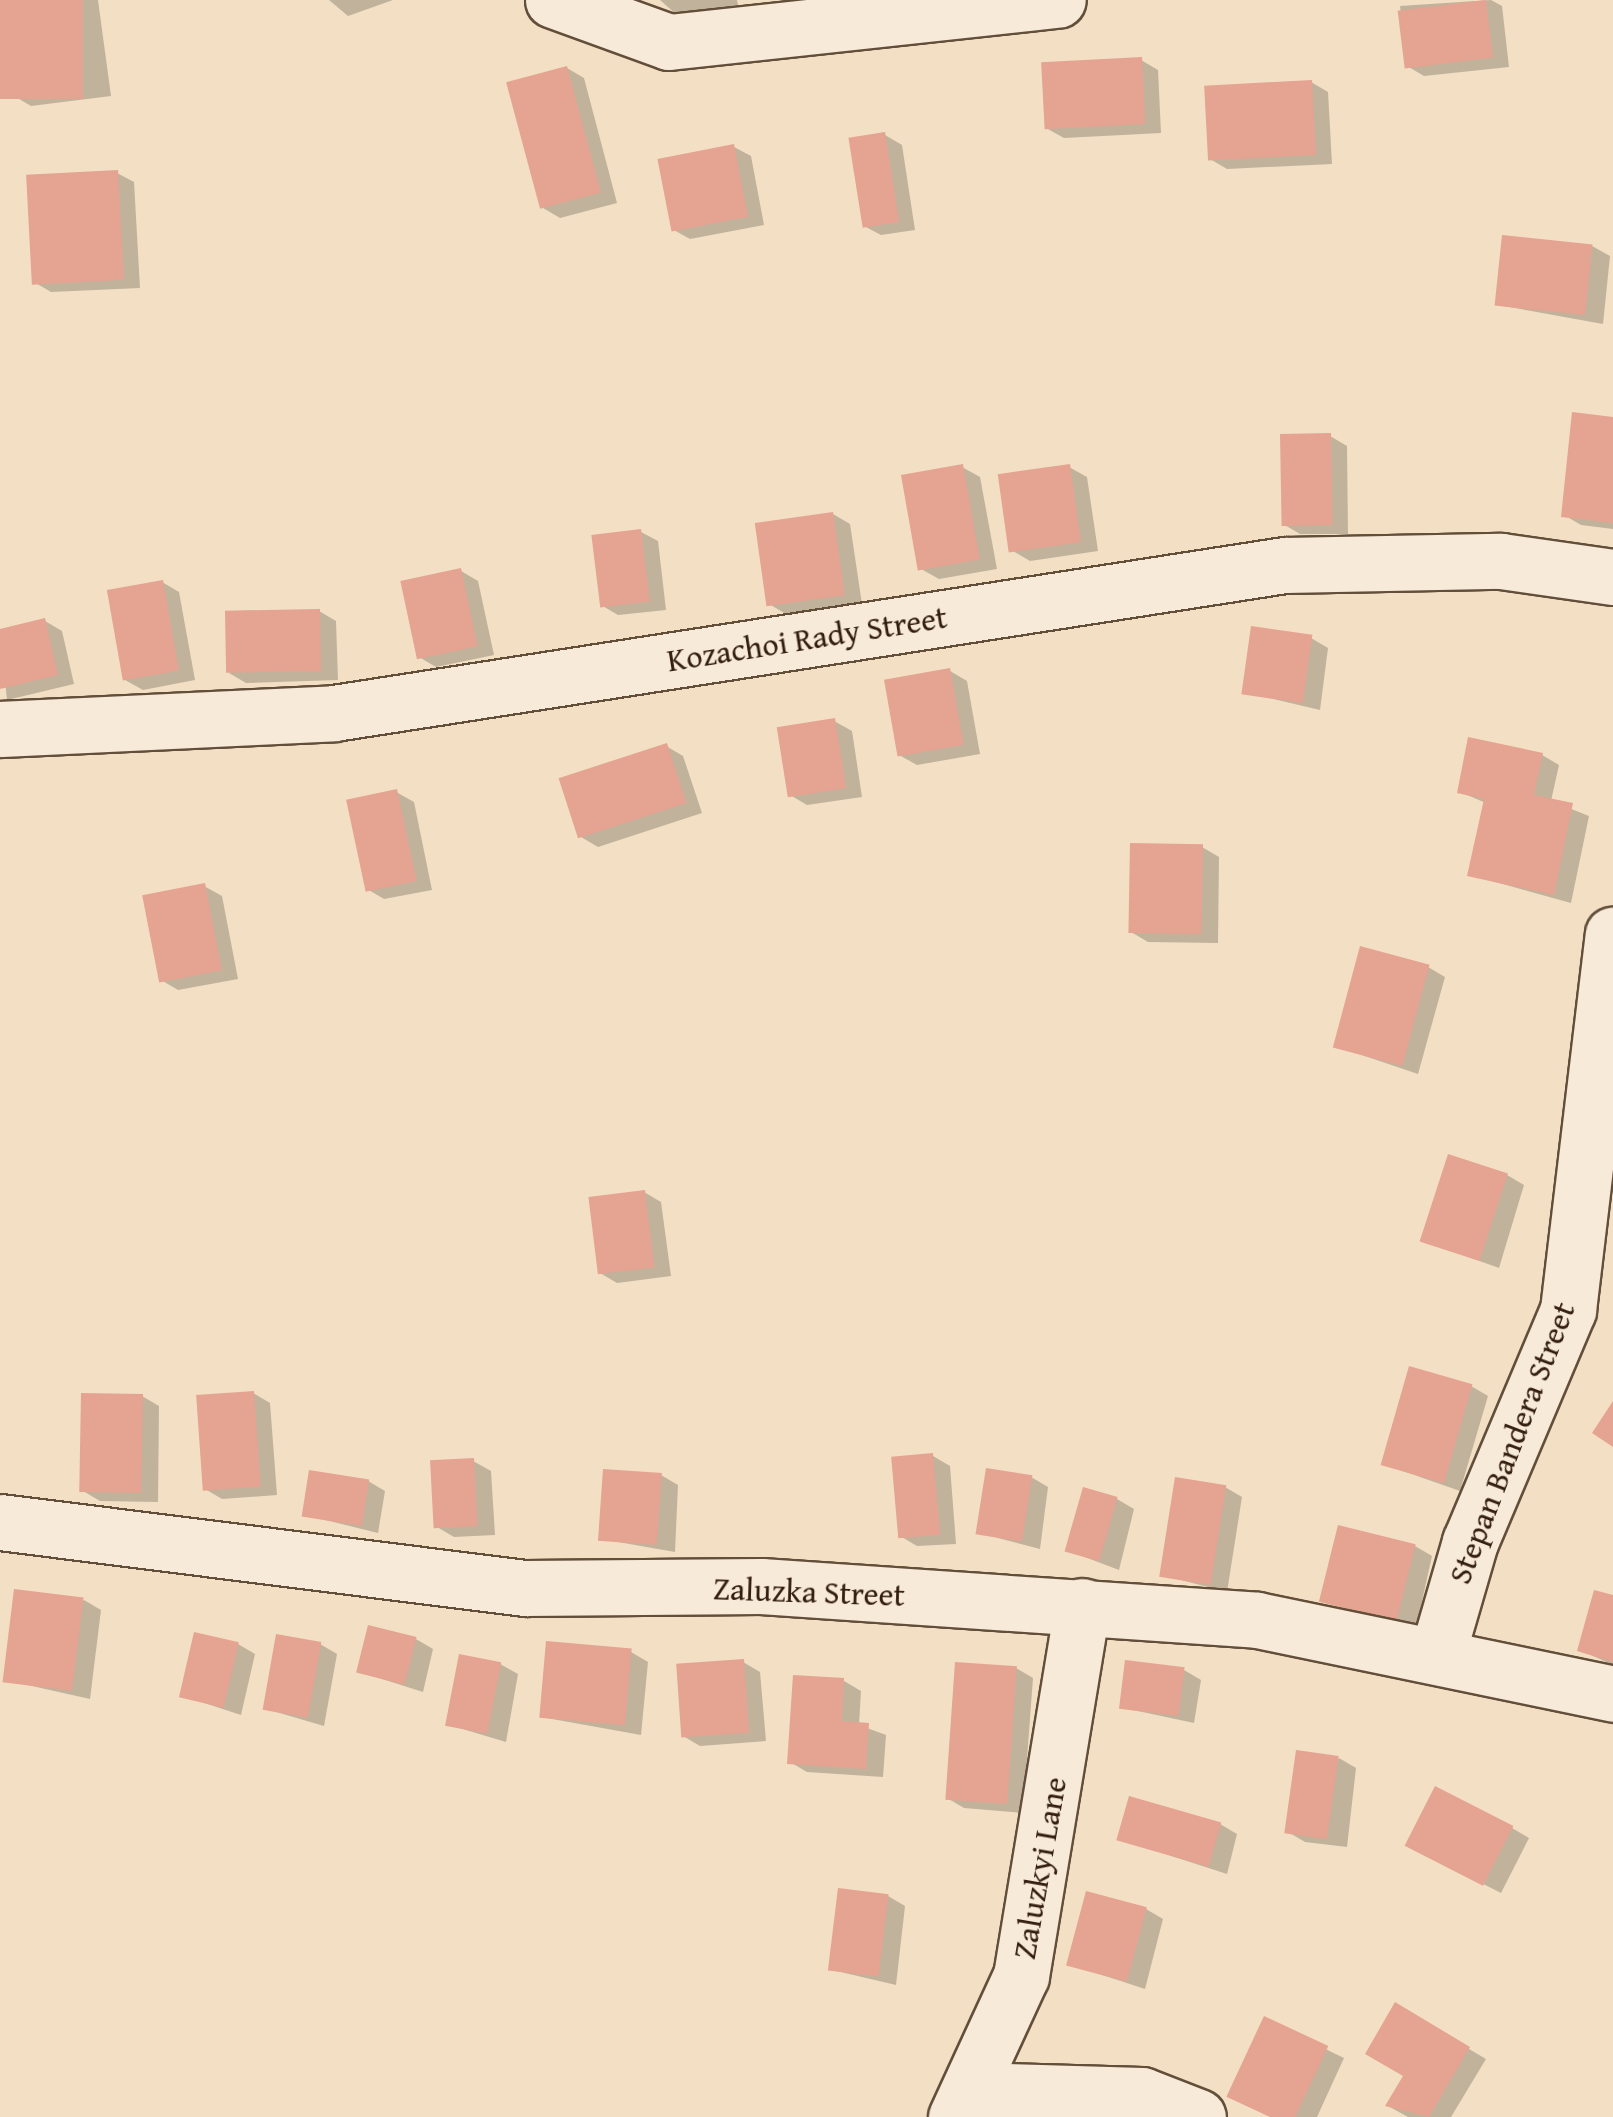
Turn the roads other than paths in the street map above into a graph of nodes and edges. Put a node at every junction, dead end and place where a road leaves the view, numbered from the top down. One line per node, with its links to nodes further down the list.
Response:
1 (553, 0): 2 (street)
2 (1058, 0)
3 (1613, 577): 4 (street, Kozachoi Rady Street)
4 (0, 729)
5 (1613, 935): 8 (street, Stepan Bandera Street)
6 (0, 1522): 7 (street, Zaluzka Street)
7 (1082, 1606): 8 (street, Zaluzka Street); 10 (street, Zaluzkyi Lane)
8 (1438, 1652): 9 (street, Zaluzka Street)
9 (1613, 1694)
10 (964, 2104): 11 (street)
11 (1198, 2117)

